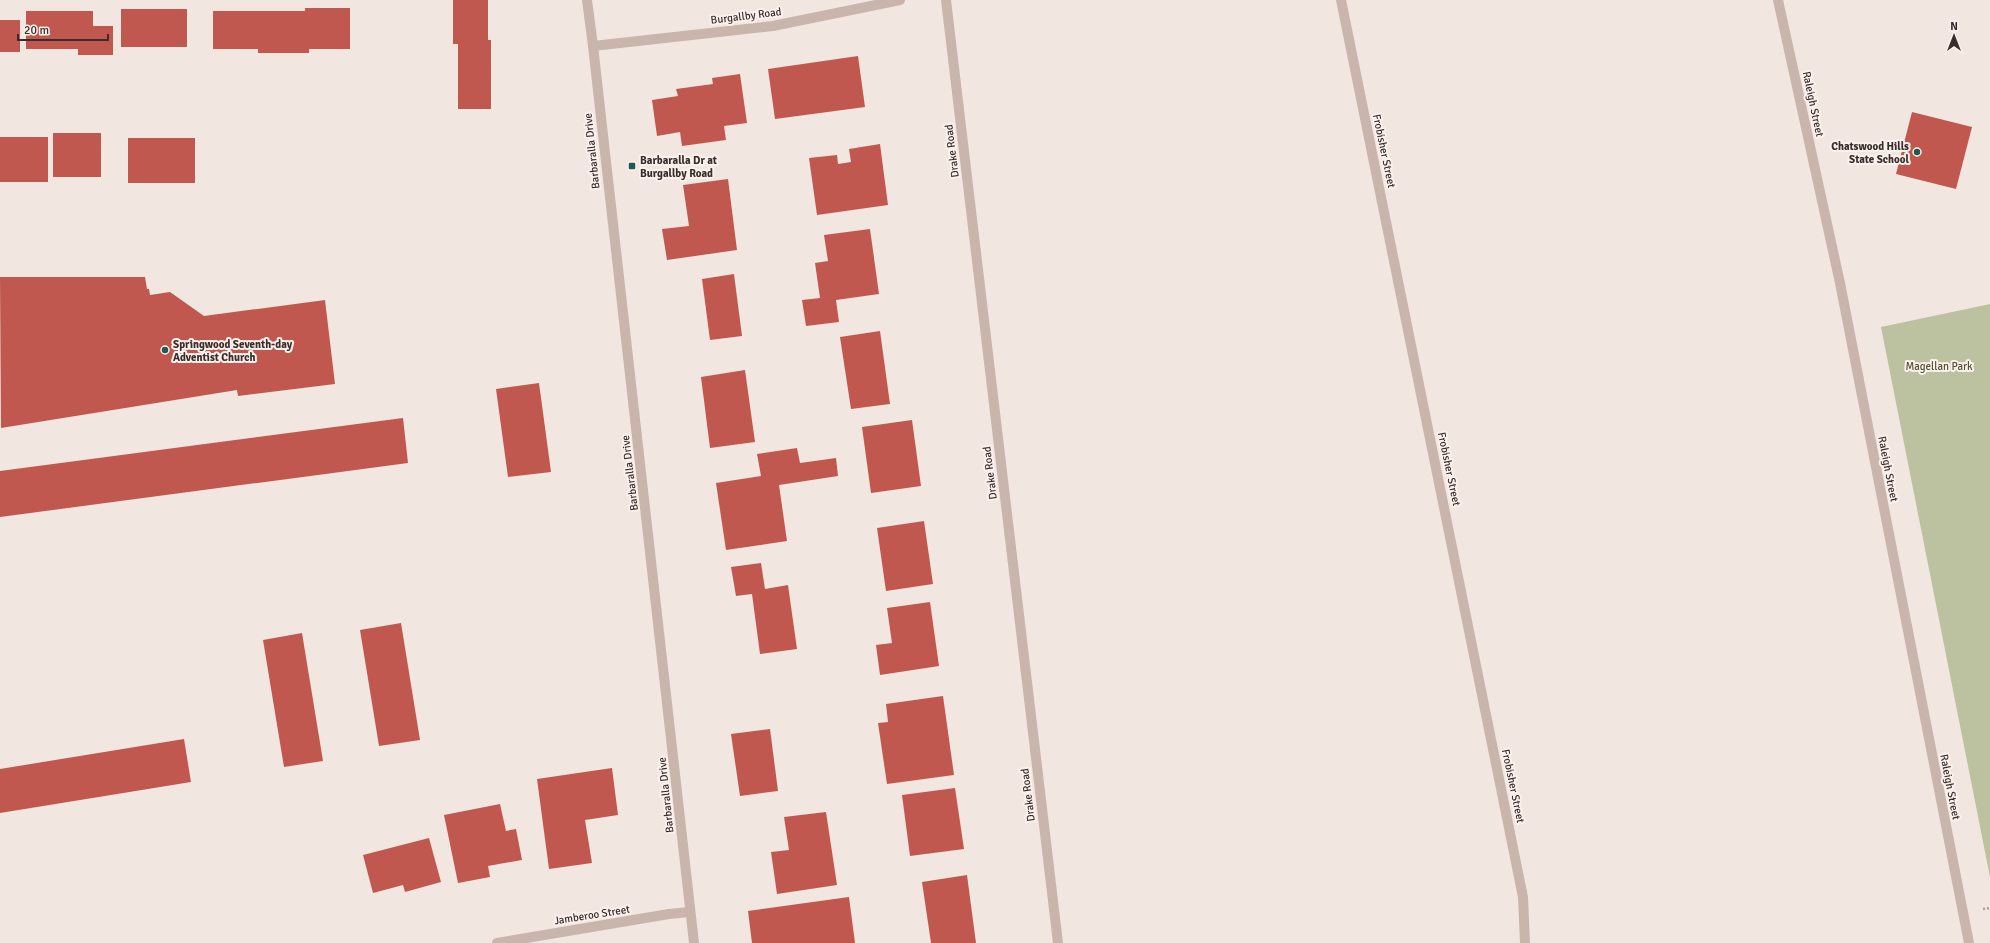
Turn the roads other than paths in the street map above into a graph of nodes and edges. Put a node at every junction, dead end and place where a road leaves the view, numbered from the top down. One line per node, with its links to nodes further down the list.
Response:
1 (587, 0): 6 (street, Barbaralla Drive)
2 (900, 0): 6 (street, Burgallby Road)
3 (946, 0): 10 (street, Drake Road)
4 (1341, 0): 11 (street, Frobisher Street)
5 (1778, 0): 12 (street, Raleigh Street)
6 (593, 46): 7 (street, Barbaralla Drive)
7 (690, 912): 8 (street, Jamberoo Street); 9 (street, Barbaralla Drive)
8 (497, 943)
9 (694, 943)
10 (1058, 943)
11 (1525, 943)
12 (1969, 943)

